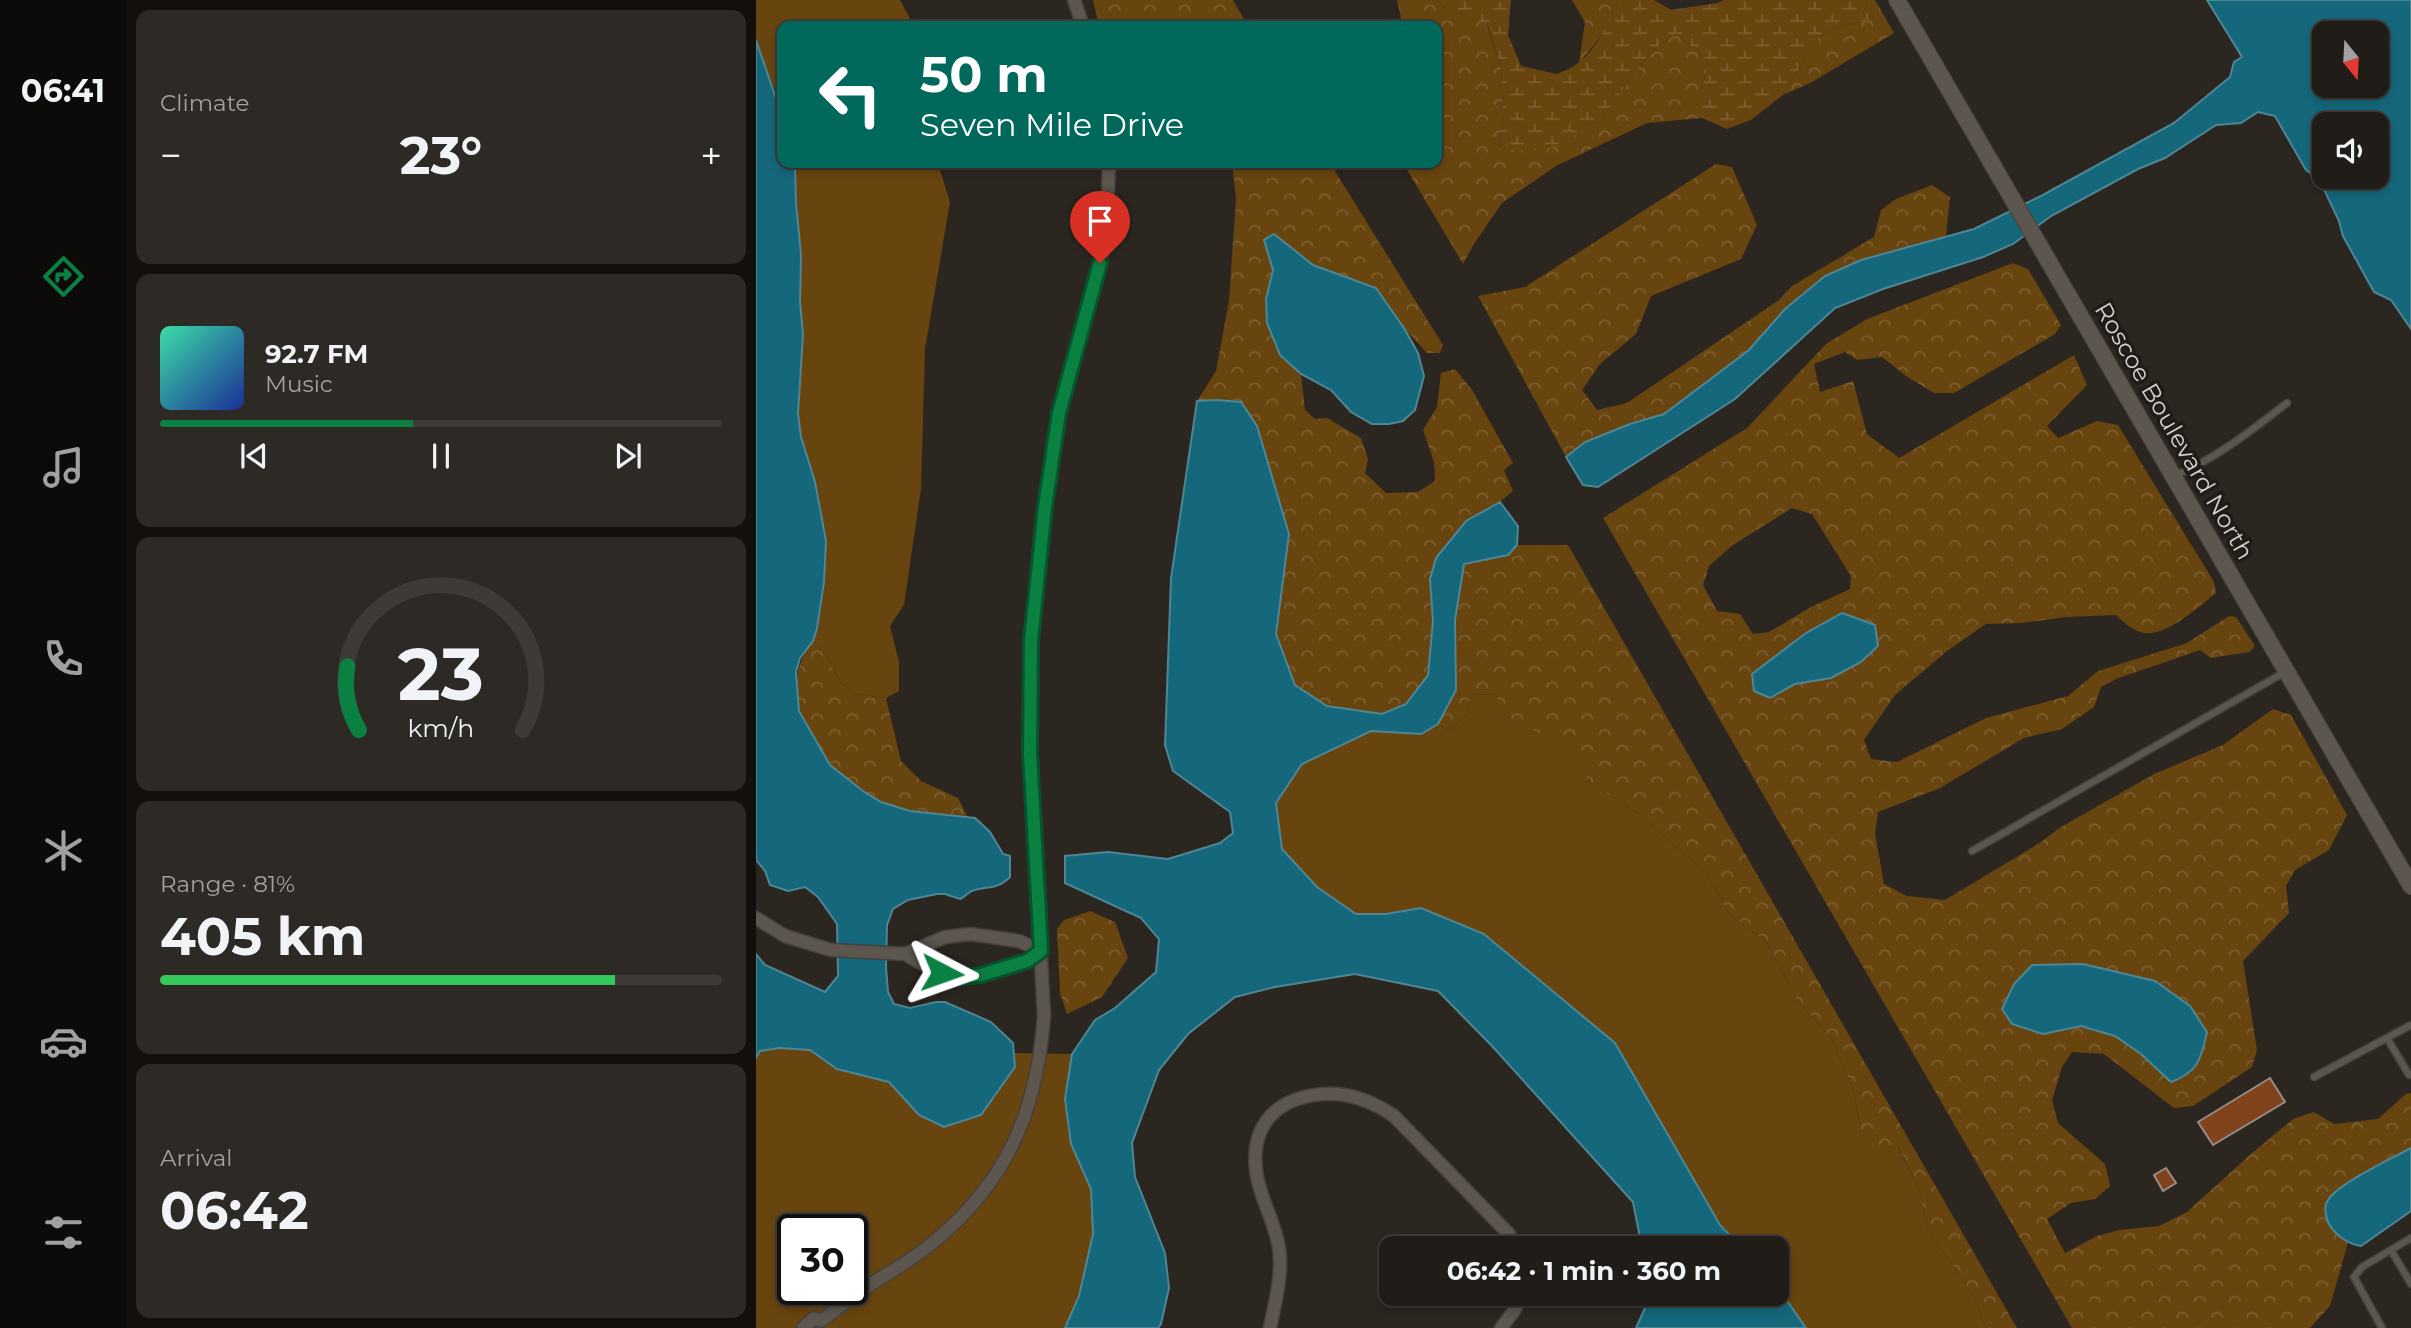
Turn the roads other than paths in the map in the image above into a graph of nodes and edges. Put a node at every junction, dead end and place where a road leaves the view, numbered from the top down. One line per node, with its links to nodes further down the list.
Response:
1 (1074, 0): 3 (street)
2 (1897, 0): 6 (street, Roscoe Boulevard North)
3 (1081, 21)
4 (1109, 168): 11 (street)
5 (2287, 402): 6 (lane)
6 (2174, 476): 7 (street, Roscoe Boulevard North)
7 (2287, 671): 8 (lane); 9 (street, Roscoe Boulevard North)
8 (1972, 851)
9 (2411, 886)
10 (756, 918): 12 (street)
11 (1041, 951): 12 (street); 12 (street); 22 (street)
12 (905, 954)
13 (2411, 1025): 14 (lane)
14 (2387, 1038): 15 (lane); 16 (lane)
15 (2411, 1074)
16 (2314, 1077)
17 (1510, 1236): 24 (street)
18 (2411, 1238): 19 (lane)
19 (2391, 1250): 20 (lane); 26 (lane)
20 (2411, 1284)
21 (1516, 1306): 25 (street)
22 (821, 1325): 23 (street)
23 (803, 1328)
24 (1270, 1328)
25 (1501, 1328)
26 (2382, 1328)

